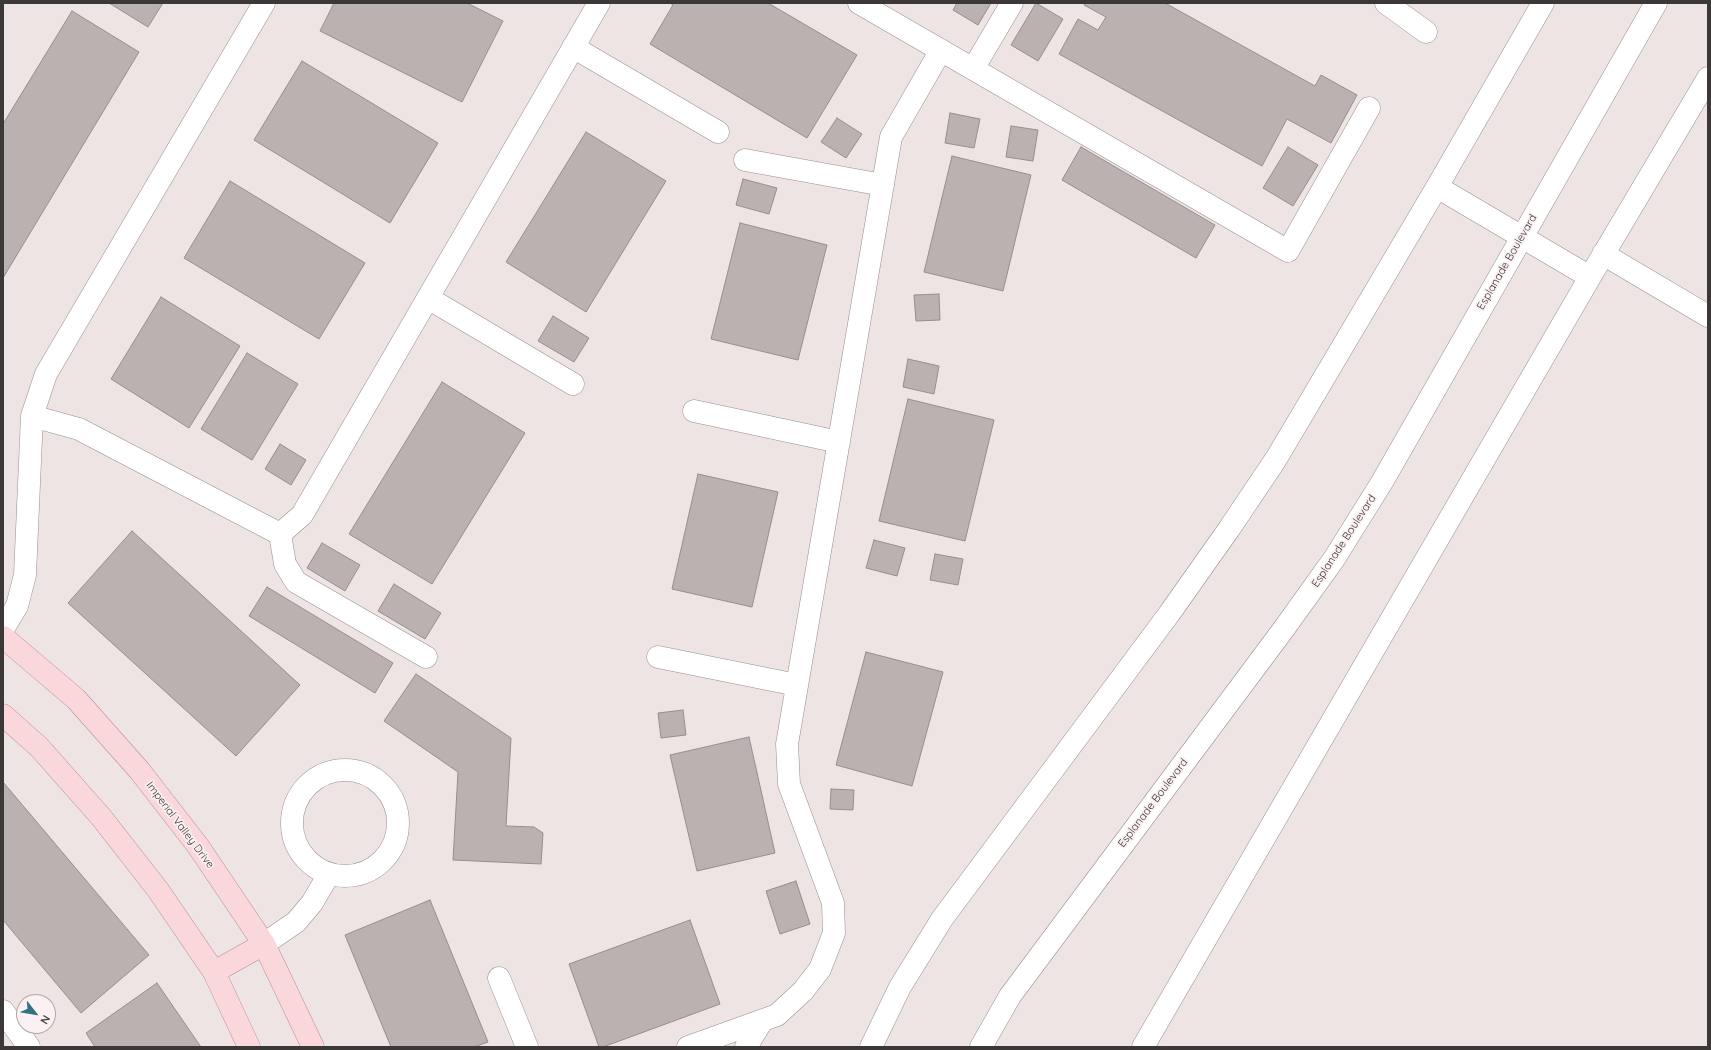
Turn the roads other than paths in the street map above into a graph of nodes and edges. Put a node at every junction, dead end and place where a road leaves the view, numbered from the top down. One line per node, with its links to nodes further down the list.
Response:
1 (264, 3): 25 (street)
2 (599, 3): 9 (street)
3 (859, 3): 10 (street)
4 (1012, 3): 11 (street)
5 (1386, 3): 8 (street)
6 (1543, 3): 17 (street)
7 (1656, 3): 18 (street, Esplanade Boulevard)
8 (1426, 32)
9 (573, 47): 14 (street); 21 (street)
10 (941, 50): 11 (street); 16 (street)
11 (973, 69): 13 (street)
12 (1708, 78): 19 (street)
13 (1369, 108)
14 (718, 132)
15 (745, 160): 16 (street)
16 (883, 185): 26 (street)
17 (1437, 186): 18 (street); 46 (street)
18 (1522, 236): 20 (street); 47 (street, Esplanade Boulevard)
19 (1603, 254): 20 (street); 22 (street)
20 (1590, 277): 48 (street)
21 (428, 298): 23 (street); 27 (street)
22 (1708, 316)
23 (573, 384)
24 (694, 411): 26 (street)
25 (32, 416): 27 (street); 28 (street)
26 (839, 442): 32 (street)
27 (280, 534): 30 (street)
28 (3, 628)
29 (3, 637): 35 (main road, Imperial Valley Drive)
30 (426, 657)
31 (658, 657): 32 (street)
32 (796, 685): 39 (street)
33 (3, 715): 36 (main road)
34 (329, 874): 34 (street); 35 (street)
35 (264, 944): 36 (main road); 42 (main road, Imperial Valley Drive)
36 (214, 972): 41 (main road)
37 (499, 978): 43 (street)
38 (3, 1011): 40 (street)
39 (762, 1021): 44 (street); 45 (street)
40 (29, 1047)
41 (250, 1047)
42 (313, 1047)
43 (527, 1047)
44 (688, 1047)
45 (746, 1047)
46 (871, 1047)
47 (982, 1047)
48 (1143, 1047)

